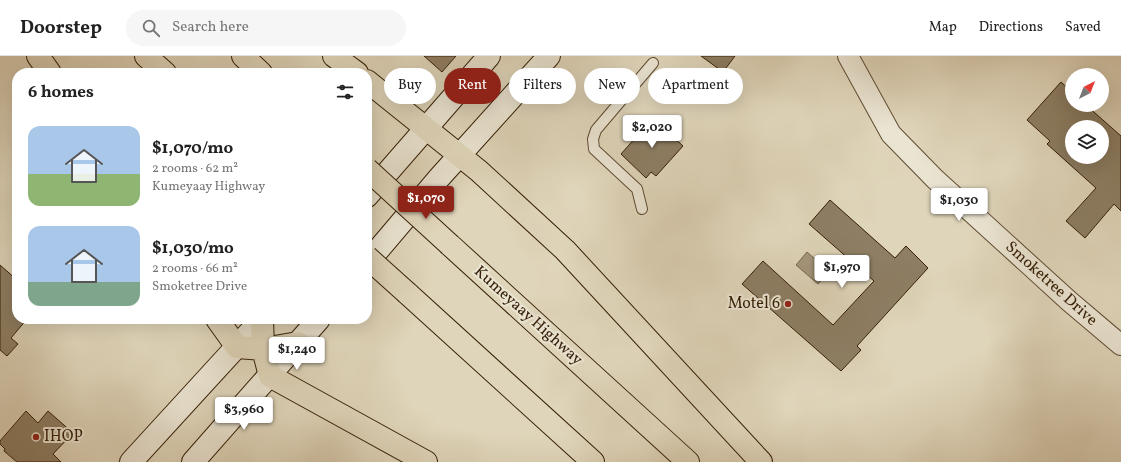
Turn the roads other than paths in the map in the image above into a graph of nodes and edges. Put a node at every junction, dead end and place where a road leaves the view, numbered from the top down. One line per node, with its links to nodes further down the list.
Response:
1 (38, 56): 9 (highway)
2 (146, 56): 10 (highway)
3 (243, 56): 11 (highway)
4 (334, 56): 12 (highway)
5 (489, 56): 14 (main road)
6 (549, 56): 15 (main road)
7 (848, 56): 26 (street, Smoketree Drive)
8 (653, 63): 18 (lane)
9 (46, 68)
10 (159, 68)
11 (256, 68)
12 (350, 68)
13 (372, 85): 14 (highway)
14 (425, 128): 15 (highway); 17 (main road)
15 (459, 155): 19 (main road); 35 (highway)
16 (372, 174): 34 (highway, Kumeyaay Highway, bridge)
17 (372, 190)
18 (642, 210)
19 (372, 256)
20 (372, 262): 33 (highway, bridge)
21 (221, 324): 27 (highway)
22 (258, 324): 27 (main road)
23 (262, 324): 28 (highway)
24 (315, 324): 25 (main road)
25 (298, 343): 28 (highway); 29 (main road)
26 (1121, 345)
27 (237, 347): 28 (highway); 30 (main road)
28 (263, 349): 29 (highway)
29 (270, 376): 31 (main road); 32 (highway)
30 (131, 462)
31 (193, 462)
32 (426, 462)
33 (593, 462)
34 (688, 462)
35 (761, 462)

